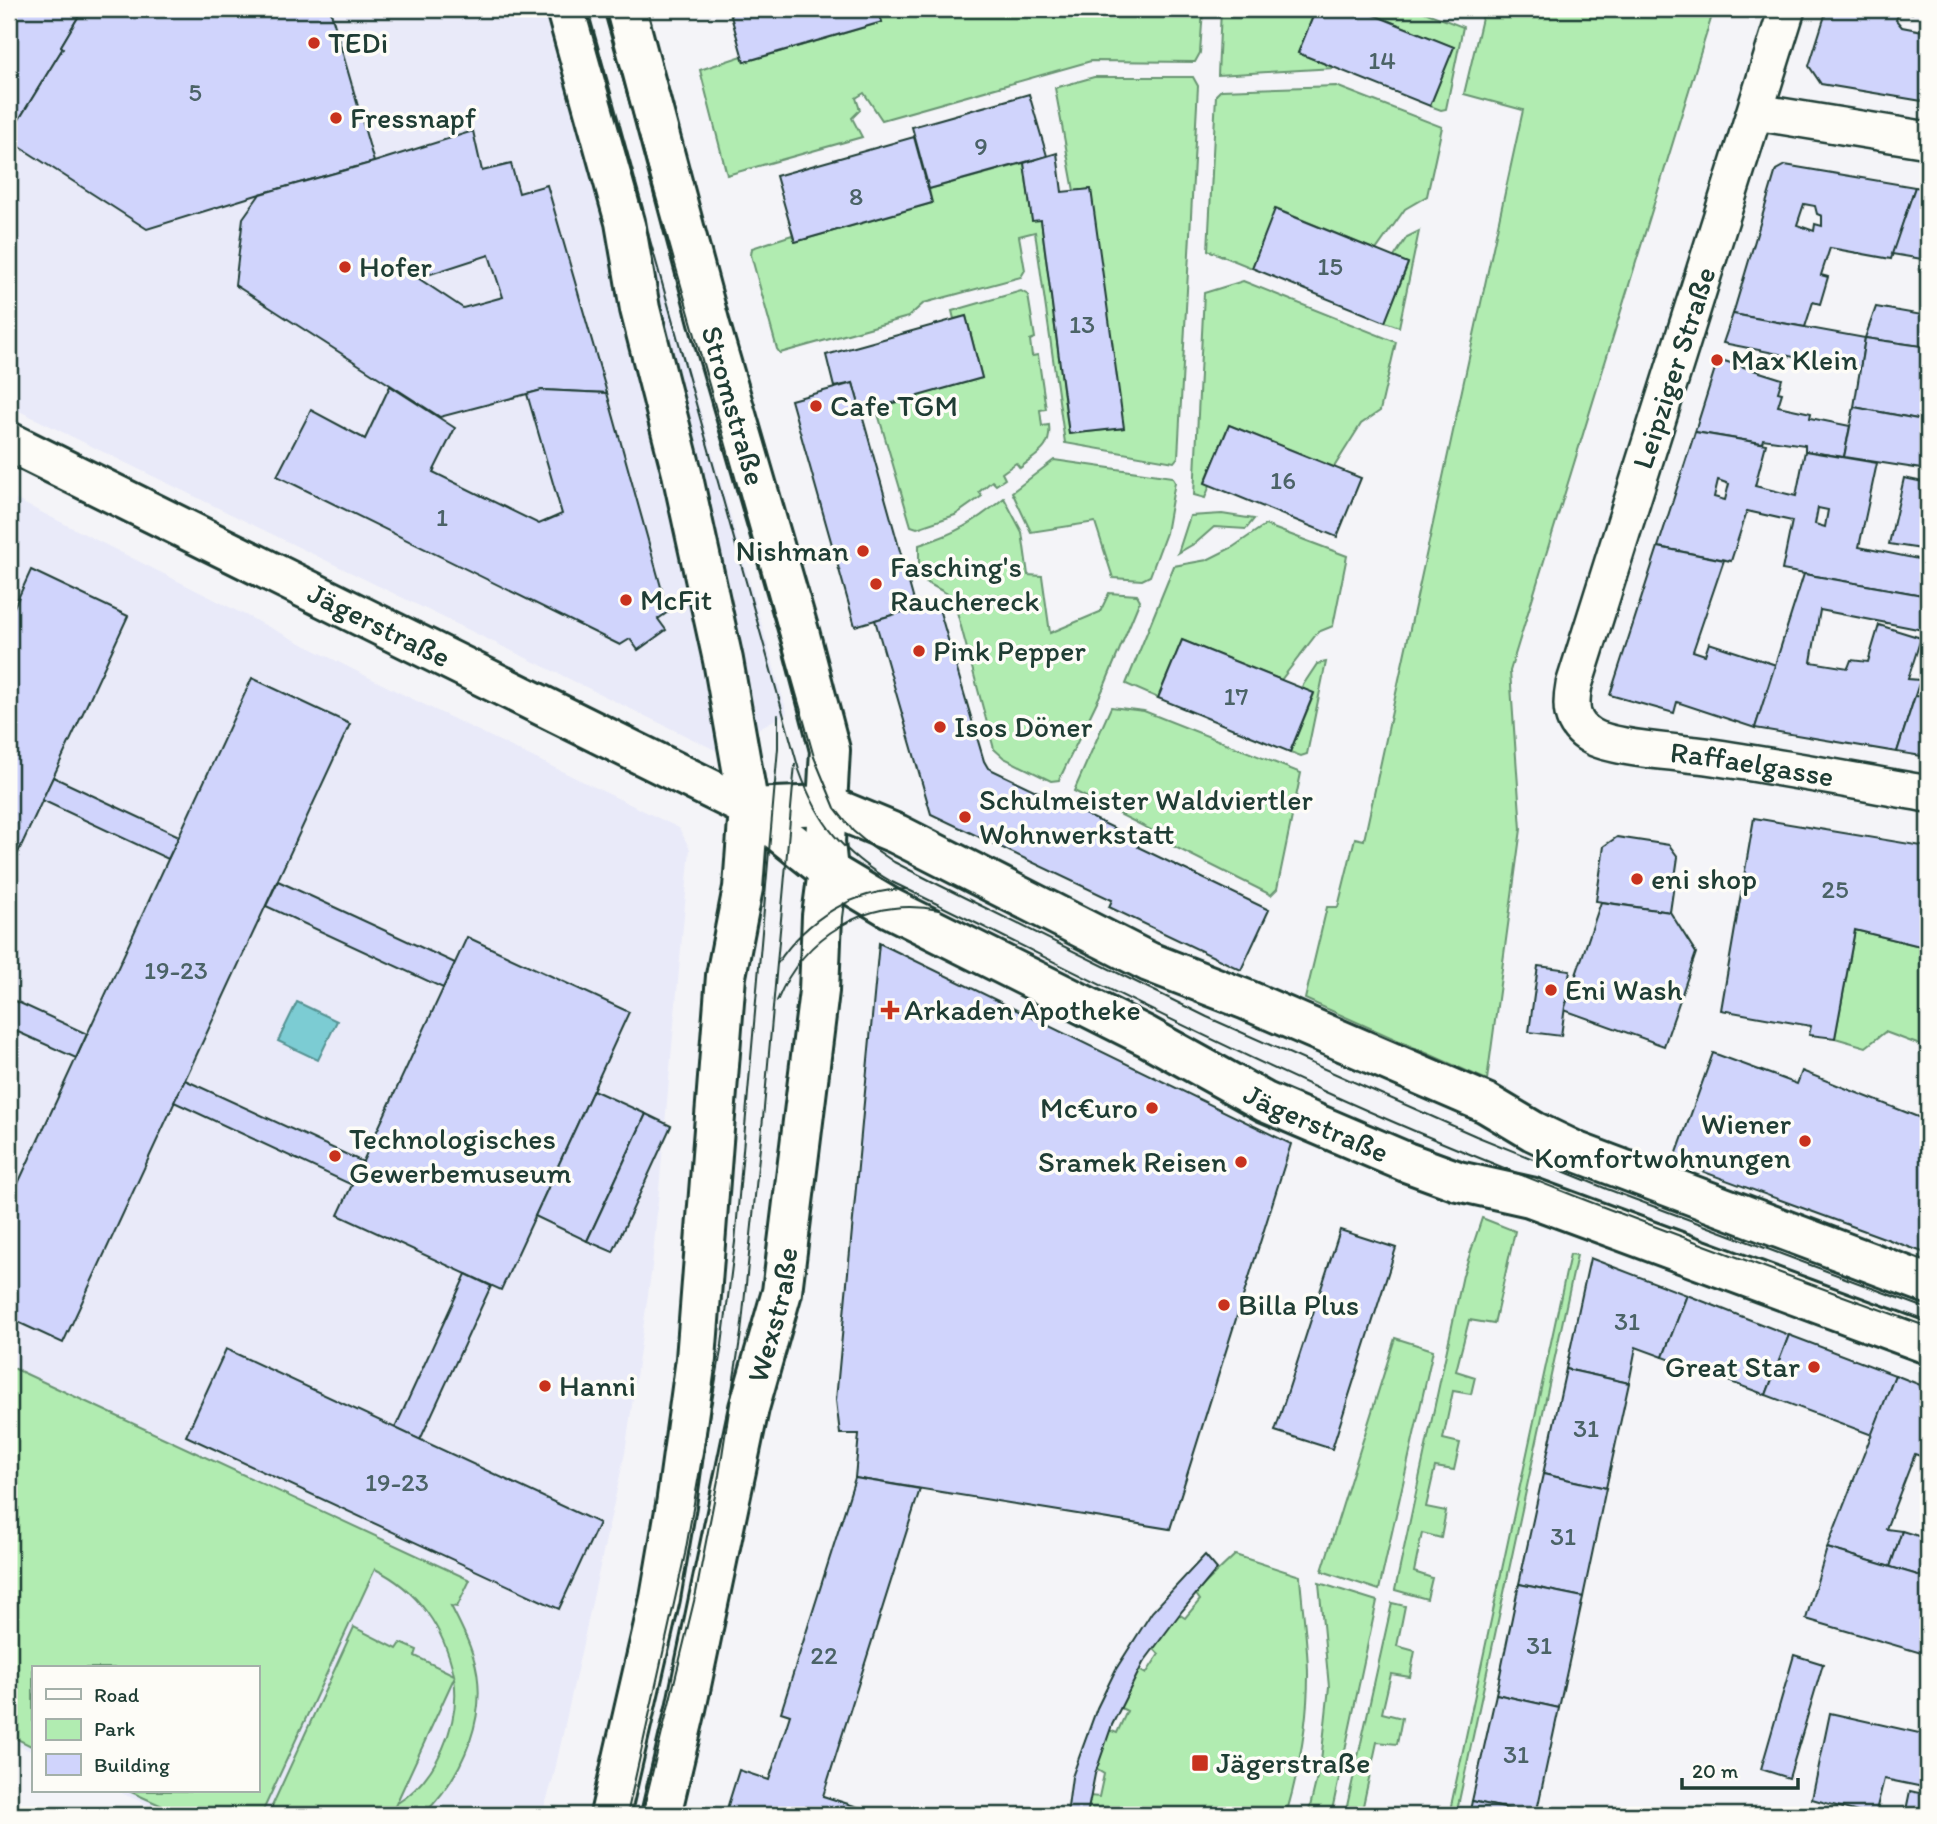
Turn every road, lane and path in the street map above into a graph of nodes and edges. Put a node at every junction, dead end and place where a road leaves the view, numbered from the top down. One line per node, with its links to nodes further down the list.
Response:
1 (566, 9): 10 (main road)
2 (626, 9): 9 (main road, Stromstraße)
3 (1787, 9): 4 (street, Leipziger Straße)
4 (1756, 112): 5 (street); 7 (street, Leipziger Straße)
5 (1928, 140)
6 (9, 442): 10 (main road, Jägerstraße)
7 (1579, 727): 8 (street, Raffaelgasse)
8 (1928, 794)
9 (827, 805): 10 (main road, Jägerstraße); 11 (main road, Wexstraße); 12 (main road, Jägerstraße)
10 (749, 808): 11 (main road, Jägerstraße); 14 (main road, Wexstraße)
11 (828, 871): 13 (main road, Jägerstraße); 15 (main road, Wexstraße)
12 (1928, 1284)
13 (1928, 1344)
14 (610, 1815)
15 (661, 1815)

